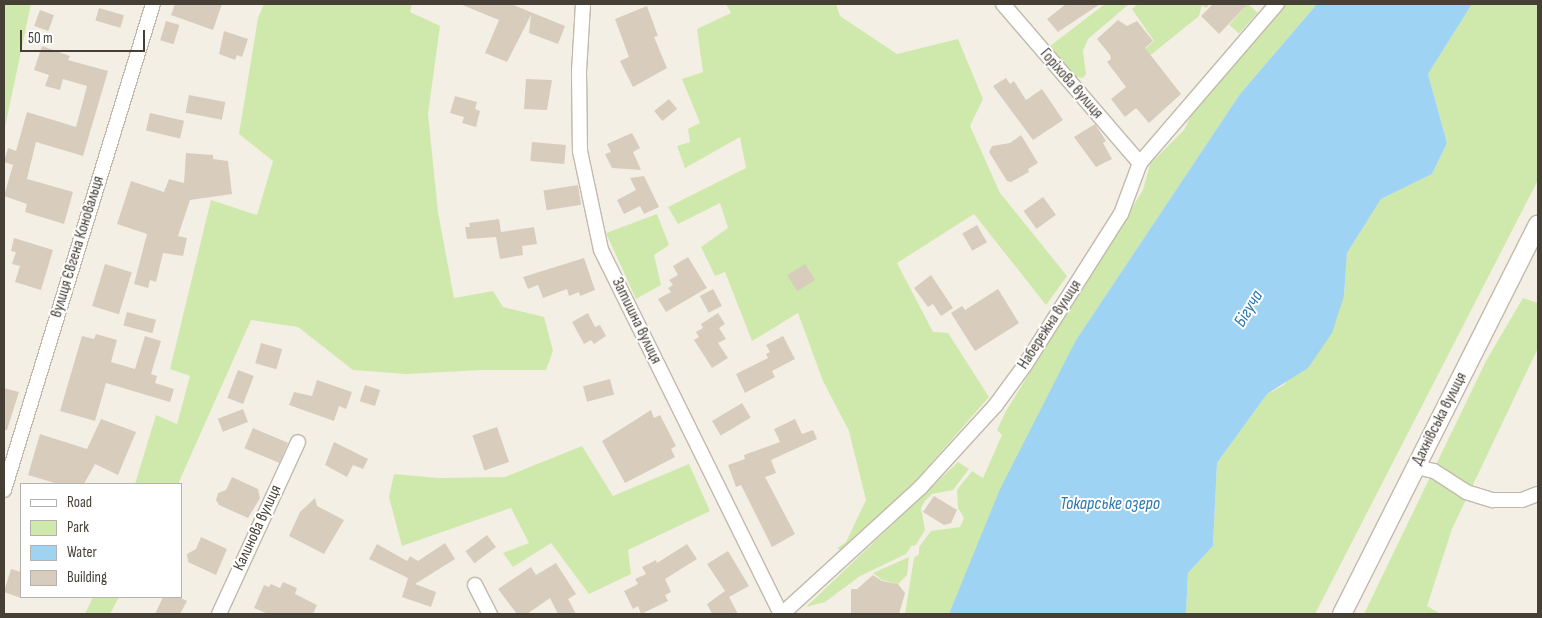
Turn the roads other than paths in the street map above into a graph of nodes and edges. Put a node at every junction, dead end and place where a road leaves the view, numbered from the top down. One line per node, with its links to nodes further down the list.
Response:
1 (153, 4): 9 (street, вулиця Євгена Коновальця)
2 (583, 4): 14 (street, Затишна вулиця)
3 (1003, 4): 5 (street, Горіхова вулиця)
4 (1277, 4): 5 (street, Набережна вулиця)
5 (1140, 163): 14 (street, Набережна вулиця)
6 (1538, 224): 8 (street, Дахнівська вулиця)
7 (298, 442): 12 (street, Калинова вулиця)
8 (1416, 467): 10 (street); 15 (street, Дахнівська вулиця)
9 (4, 490)
10 (1538, 494)
11 (475, 585): 13 (street)
12 (219, 614)
13 (490, 614)
14 (782, 614)
15 (1342, 614)

